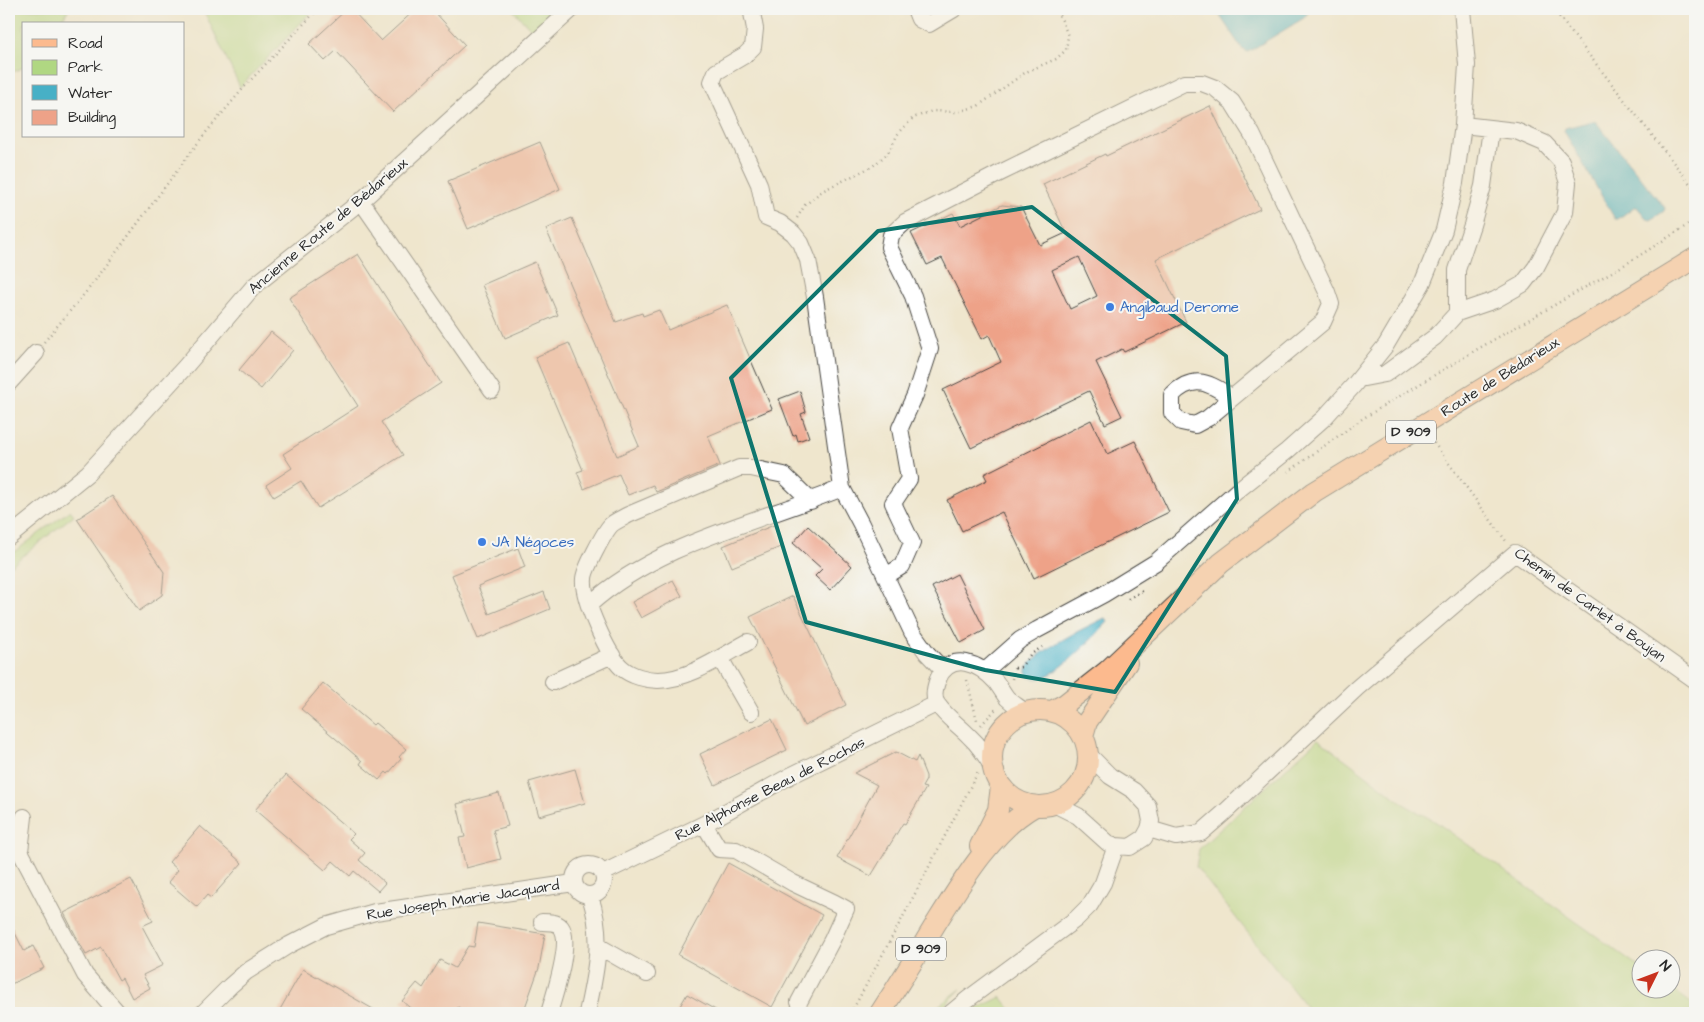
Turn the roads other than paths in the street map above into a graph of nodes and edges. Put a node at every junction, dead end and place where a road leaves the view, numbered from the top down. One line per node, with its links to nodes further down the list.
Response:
1 (572, 9): 8 (street, Ancienne Route de Bédarieux)
2 (916, 9): 3 (street)
3 (954, 9)
4 (1462, 9): 6 (street)
5 (752, 13): 16 (street)
6 (1463, 125): 7 (street); 12 (street)
7 (1491, 129): 10 (street); 10 (street)
8 (361, 201): 14 (street); 18 (street, Ancienne Route de Bédarieux)
9 (1695, 258): 21 (main road, Route de Bédarieux / D 909)
10 (1457, 313): 12 (street)
11 (36, 353): 13 (street)
12 (1359, 379): 26 (street)
13 (9, 383)
14 (492, 390)
15 (1232, 398): 19 (street)
16 (842, 488): 17 (street); 19 (street)
17 (811, 501): 20 (street); 20 (street)
18 (9, 537)
19 (886, 576): 25 (street)
20 (589, 605): 23 (street)
21 (1147, 634): 30 (main road, Route de Bédarieux / D 909); 33 (main road, Route de Bédarieux / D 909)
22 (748, 642): 24 (street)
23 (612, 655): 24 (street); 28 (street)
24 (720, 658): 31 (street)
25 (943, 670): 26 (street); 29 (street)
26 (985, 671): 32 (street)
27 (1695, 680): 39 (street, Chemin de Carlet à Boujan)
28 (553, 682)
29 (936, 704): 34 (street); 38 (street, Rue Alphonse Beau de Rochas)
30 (1052, 711): 32 (main road); 33 (main road)
31 (751, 712)
32 (1025, 712): 34 (main road)
33 (1085, 745): 36 (main road); 39 (street)
34 (986, 769): 35 (main road)
35 (1001, 786): 36 (main road); 43 (main road, D 909)
36 (1044, 805): 40 (street); 43 (main road, D 909)
37 (24, 817): 49 (street)
38 (704, 824): 41 (street, Rue Alphonse Beau de Rochas); 48 (street)
39 (1149, 829): 40 (street)
40 (1116, 846): 54 (street)
41 (603, 873): 42 (street); 44 (street)
42 (574, 883): 44 (street); 50 (street, Rue Joseph Marie Jacquard)
43 (961, 884): 53 (main road, D 909)
44 (590, 896): 46 (street)
45 (542, 922): 51 (street)
46 (598, 946): 47 (street); 52 (street)
47 (647, 974)
48 (799, 1002)
49 (118, 1013)
50 (203, 1013)
51 (548, 1013)
52 (587, 1013)
53 (880, 1013)
54 (951, 1013)

